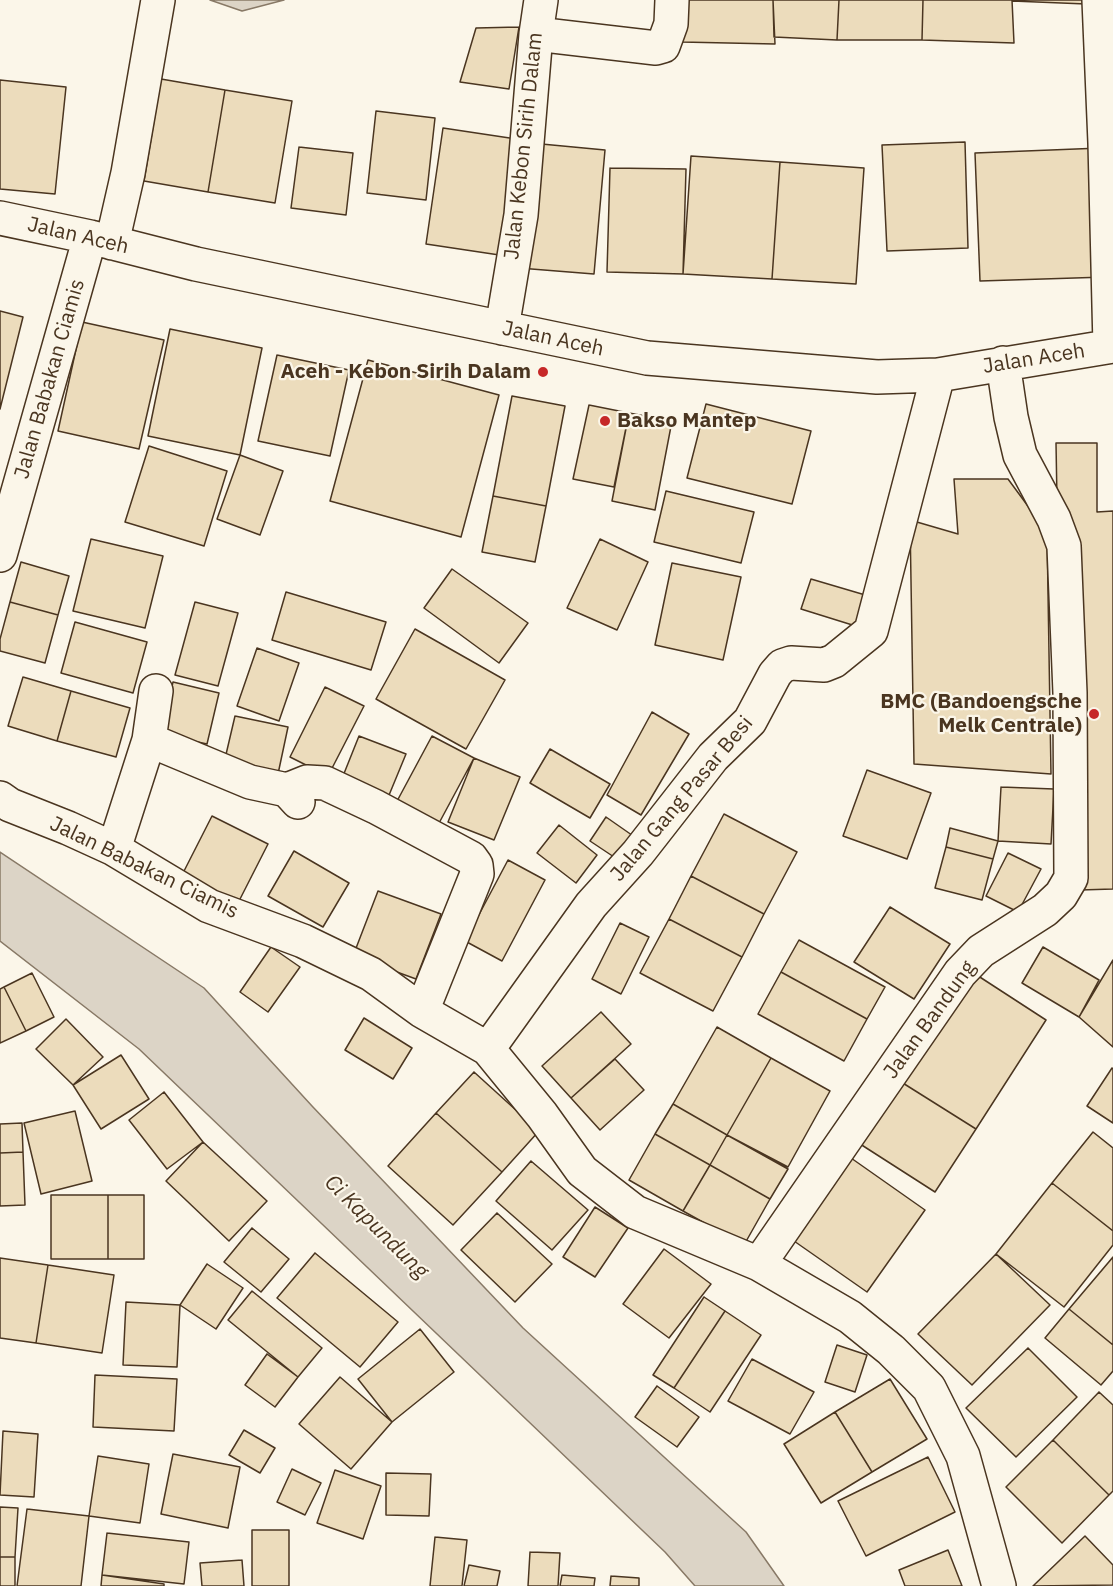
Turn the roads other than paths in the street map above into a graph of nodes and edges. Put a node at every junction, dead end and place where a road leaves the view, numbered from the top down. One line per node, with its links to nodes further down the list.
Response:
1 (541, 0): 5 (street, Jalan Kebon Sirih Dalam)
2 (672, 0): 5 (street)
3 (1099, 0): 9 (street)
4 (158, 1): 7 (street, Jalan Babakan Ciamis)
5 (536, 34): 8 (street, Jalan Kebon Sirih Dalam)
6 (0, 219): 7 (street, Jalan Aceh)
7 (101, 240): 8 (street, Jalan Aceh); 12 (street, Jalan Babakan Ciamis)
8 (502, 328): 11 (street, Jalan Aceh)
9 (1112, 346): 10 (street, Jalan Aceh)
10 (1003, 363): 11 (street, Jalan Aceh); 19 (street, Jalan Bandung)
11 (938, 375): 18 (street, Jalan Gang Pasar Besi)
12 (0, 555)
13 (156, 691): 14 (street)
14 (149, 740): 16 (street); 17 (street)
15 (0, 798): 16 (street, Jalan Babakan Ciamis)
16 (114, 849): 17 (street, Jalan Babakan Ciamis)
17 (422, 1011): 18 (street, Jalan Babakan Ciamis)
18 (488, 1049): 19 (street, Jalan Babakan Ciamis)
19 (759, 1264): 20 (street, Jalan Babakan Ciamis)
20 (999, 1586)

